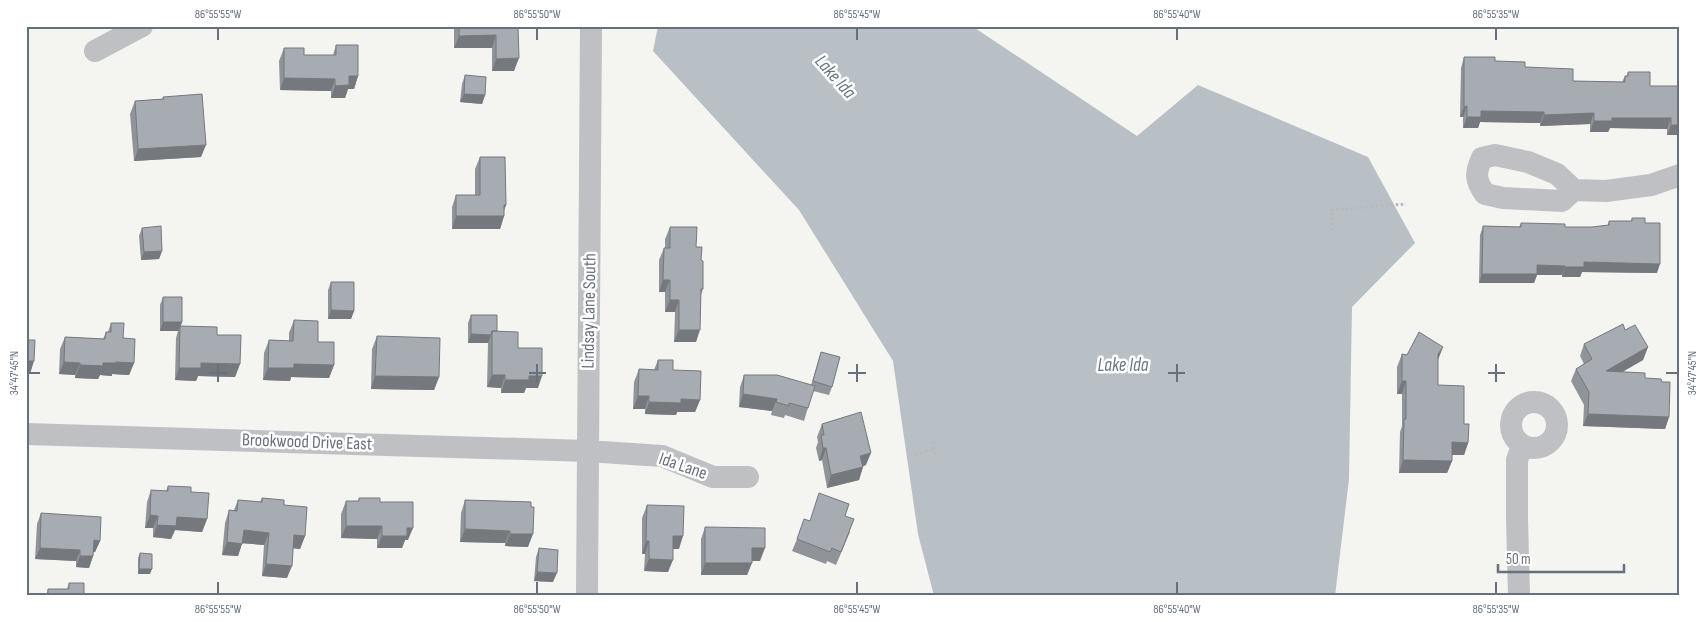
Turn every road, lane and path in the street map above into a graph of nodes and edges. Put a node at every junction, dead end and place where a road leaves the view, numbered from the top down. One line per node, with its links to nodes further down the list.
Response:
1 (142, 26): 3 (street)
2 (591, 26): 12 (street, Lindsay Lane South)
3 (95, 51)
4 (1680, 175): 5 (street)
5 (1574, 190)
6 (1406, 204): 7 (path)
7 (1332, 230)
8 (26, 434): 12 (street, Brookwood Drive East)
9 (932, 442): 11 (path)
10 (1522, 446): 17 (street)
11 (934, 449): 13 (path); 14 (path)
12 (588, 451): 15 (street, Ida Lane); 16 (street, Lindsay Lane South)
13 (915, 454)
14 (936, 456)
15 (748, 477)
16 (587, 596)
17 (1519, 596)

